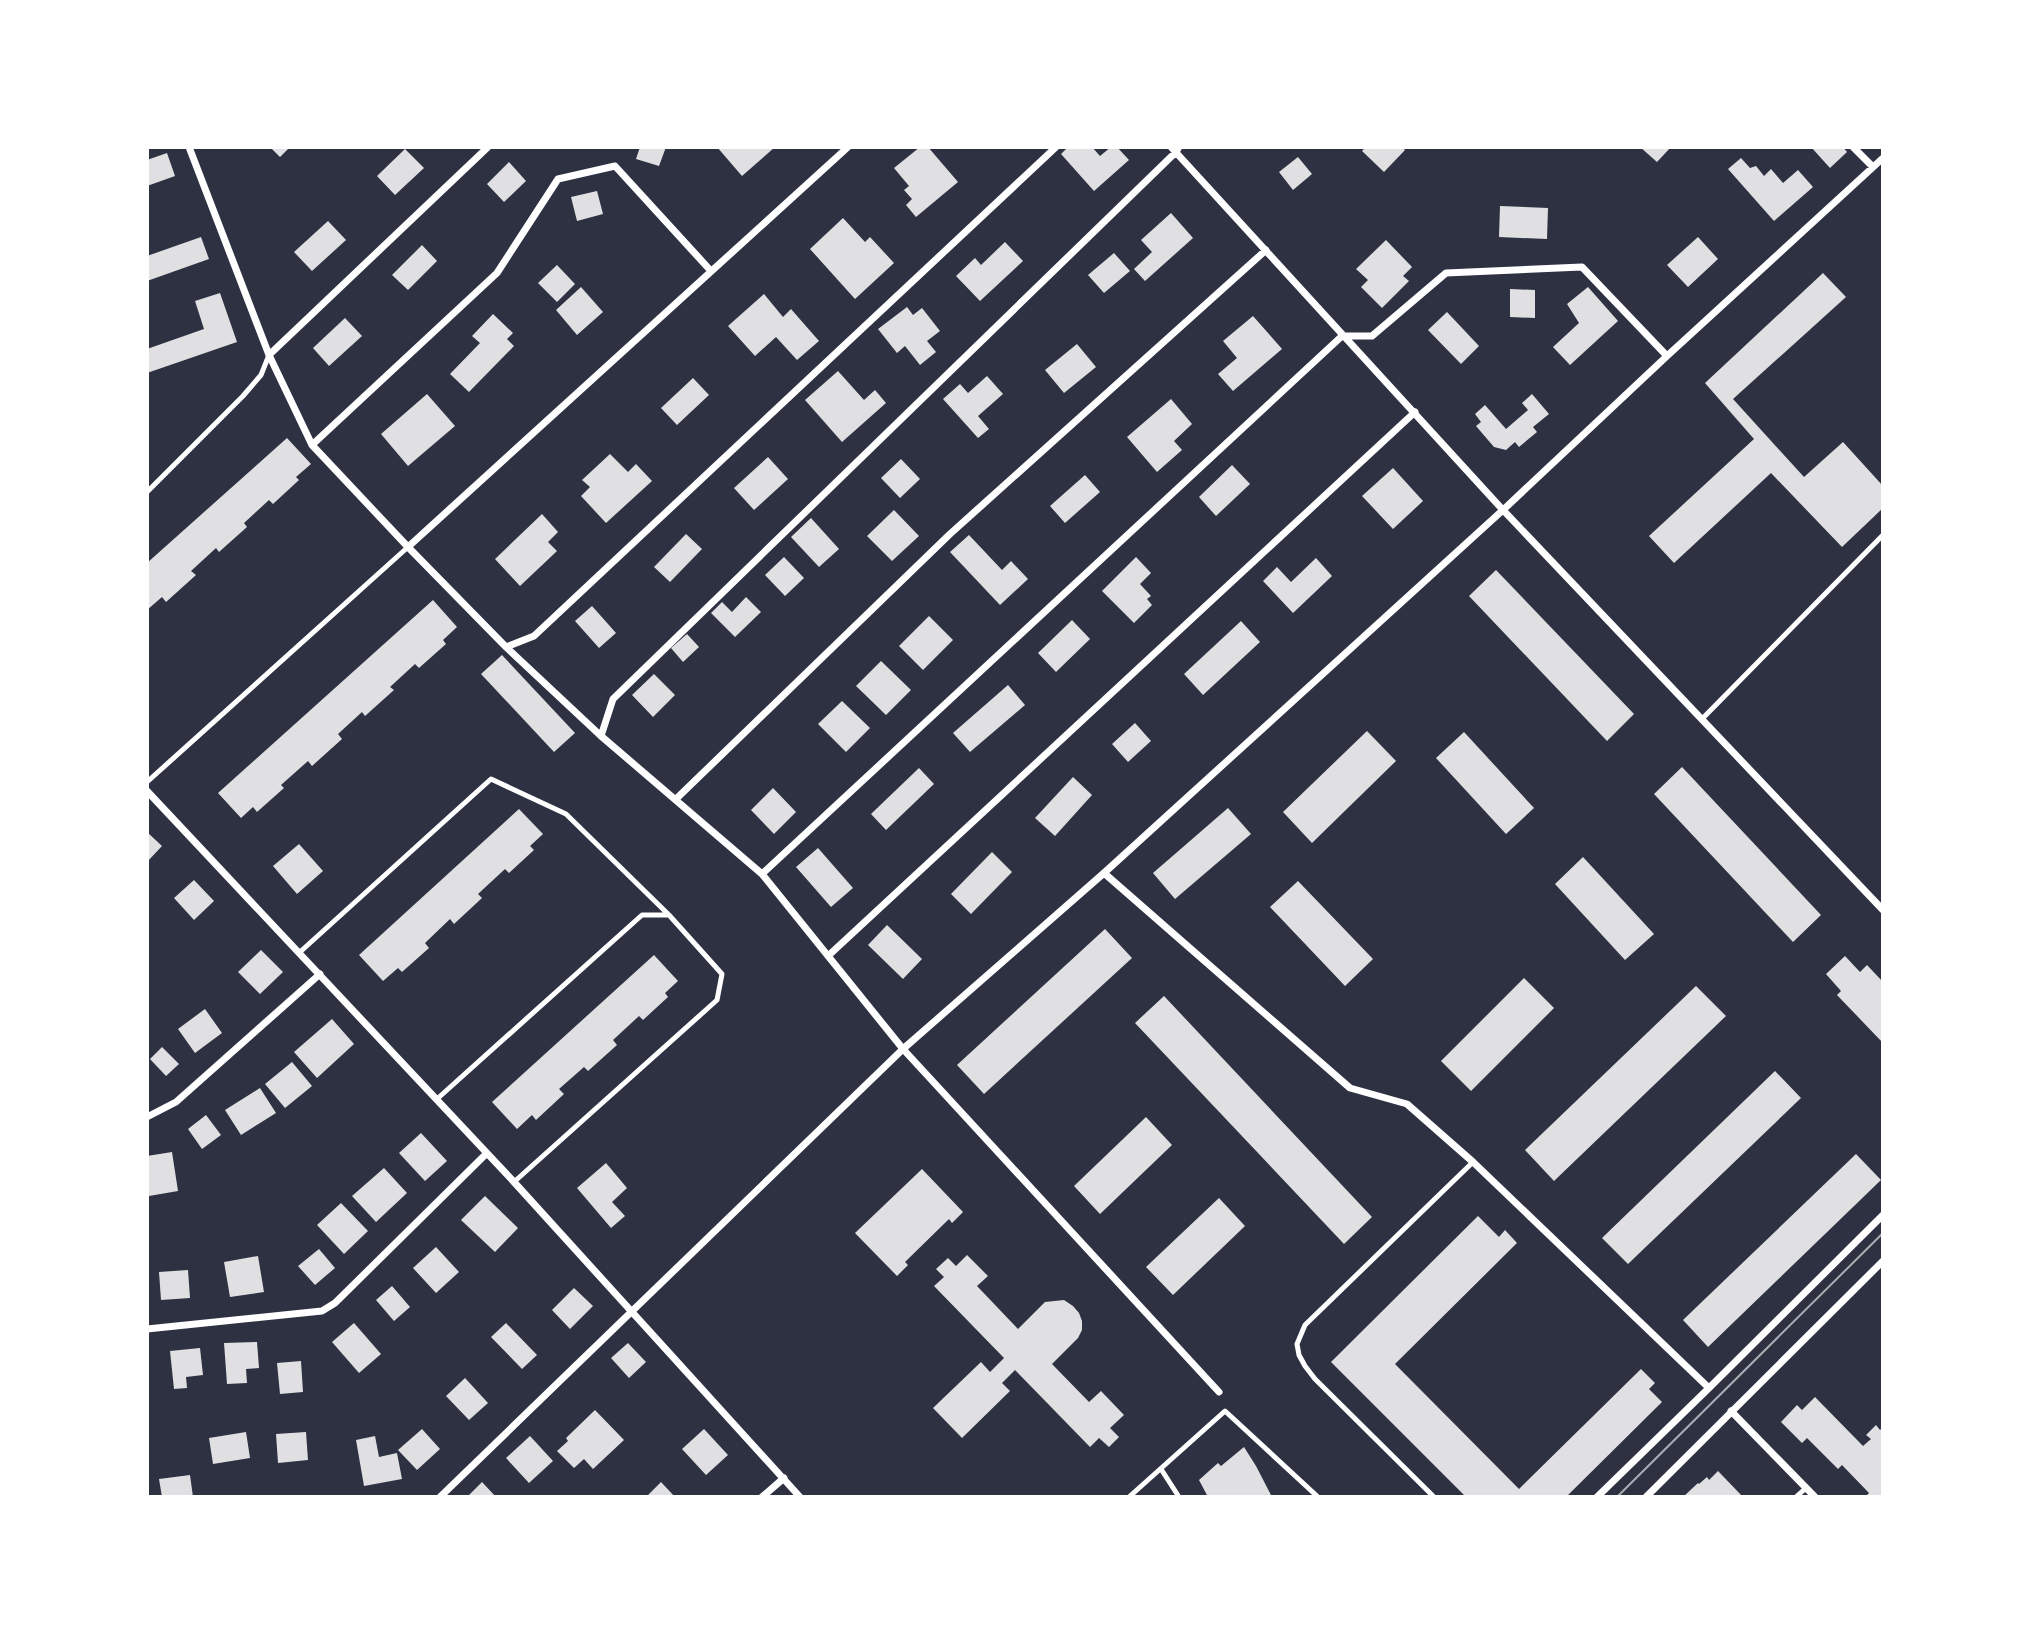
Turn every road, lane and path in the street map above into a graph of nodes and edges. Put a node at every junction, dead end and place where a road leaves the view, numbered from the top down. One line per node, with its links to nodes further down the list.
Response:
1 (488, 147): 12 (street)
2 (848, 147): 10 (street)
3 (1056, 147): 20 (street)
4 (1853, 147): 8 (street)
5 (190, 148): 12 (street)
6 (1175, 149): 9 (street); 22 (street)
7 (1883, 158): 8 (street)
8 (1873, 167): 13 (street)
9 (1266, 250): 11 (street); 25 (street)
10 (710, 271): 15 (street); 19 (street)
11 (1342, 335): 13 (street); 14 (street); 27 (street)
12 (269, 355): 15 (street); 16 (lane)
13 (1667, 356): 17 (street)
14 (1415, 412): 17 (street); 31 (street)
15 (312, 444): 19 (street)
16 (147, 492)
17 (1503, 510): 21 (street); 26 (street)
18 (1883, 535): 21 (lane)
19 (408, 547): 20 (street); 23 (lane)
20 (506, 647): 22 (street)
21 (1702, 719): 28 (street)
22 (601, 736): 25 (street)
23 (147, 782)
24 (147, 791): 30 (street)
25 (676, 799): 27 (street)
26 (1104, 873): 33 (street); 37 (street)
27 (762, 874): 31 (street)
28 (1883, 910)
29 (669, 915): 30 (lane); 34 (lane); 38 (lane)
30 (300, 952): 32 (street)
31 (828, 956): 33 (street)
32 (320, 974): 34 (street); 35 (street)
33 (903, 1049): 41 (street); 44 (street)
34 (437, 1099): 36 (street)
35 (147, 1117)
36 (486, 1154): 38 (street); 42 (street)
37 (1473, 1162): 43 (street); 55 (lane)
38 (514, 1182): 41 (street)
39 (1883, 1215): 43 (street)
40 (1883, 1261): 45 (street)
41 (632, 1312): 47 (street); 50 (street)
42 (147, 1329)
43 (1709, 1388): 56 (street)
44 (1219, 1392)
45 (1731, 1411): 48 (street); 57 (street)
46 (1161, 1469): 49 (lane); 53 (lane); 54 (lane)
47 (784, 1478): 51 (street); 52 (street)
48 (1805, 1488): 58 (lane); 59 (street)
49 (1317, 1496)
50 (440, 1497)
51 (762, 1497)
52 (800, 1497)
53 (1129, 1497)
54 (1179, 1497)
55 (1434, 1497)
56 (1597, 1497)
57 (1646, 1497)
58 (1796, 1497)
59 (1815, 1497)

